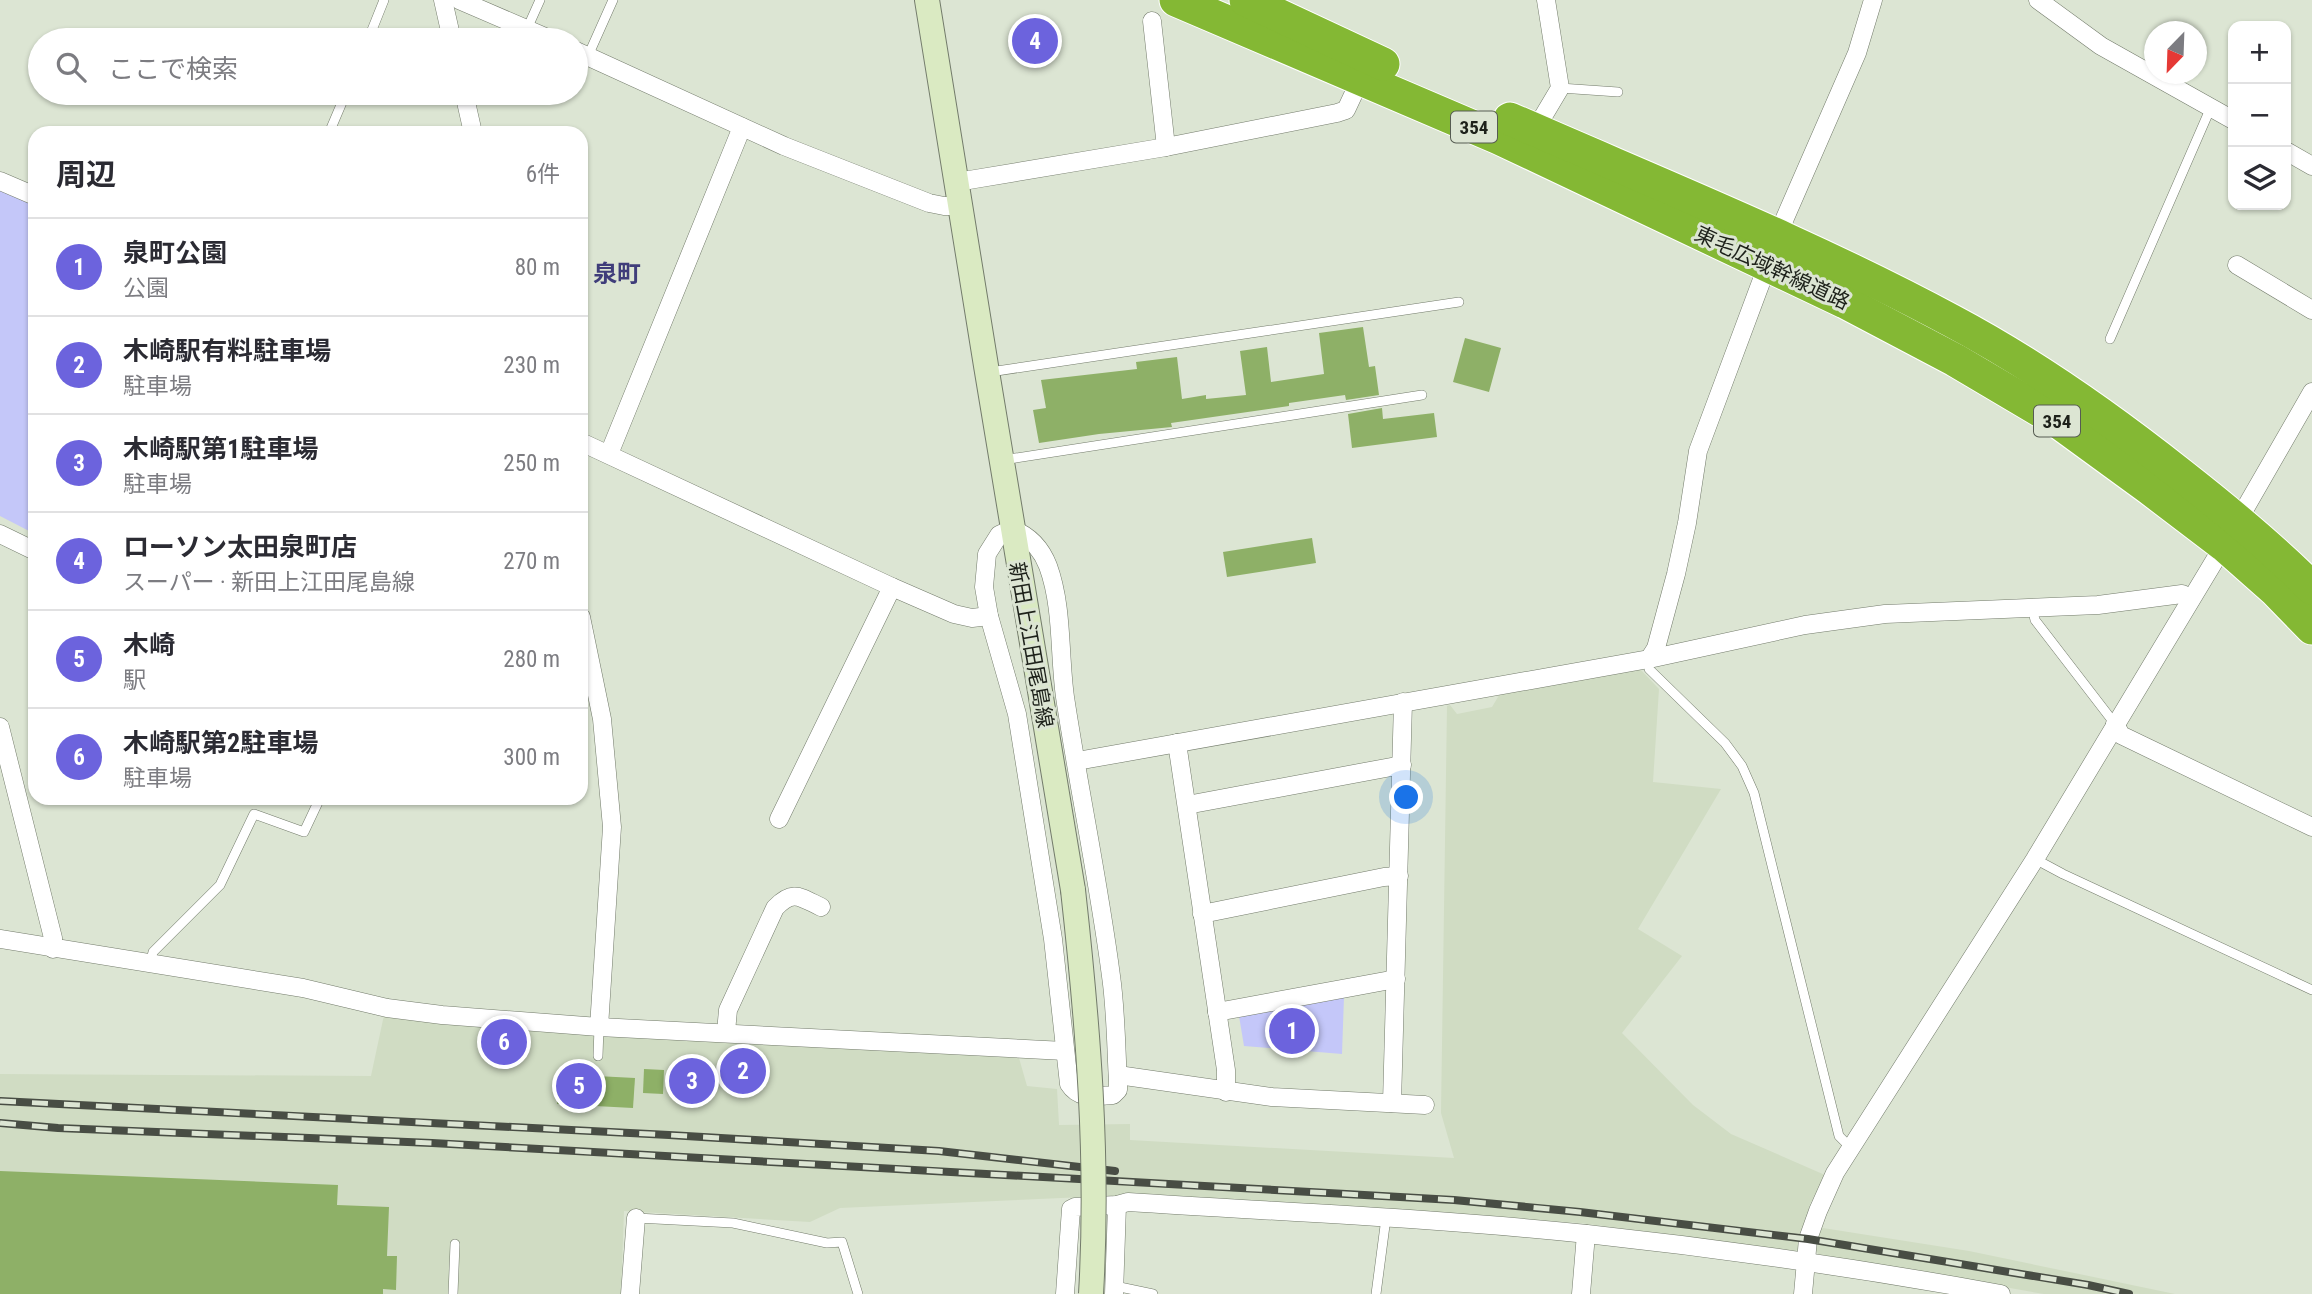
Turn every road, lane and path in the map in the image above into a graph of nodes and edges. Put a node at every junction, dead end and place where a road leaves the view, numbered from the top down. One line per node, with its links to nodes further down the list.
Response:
1 (384, 0): 12 (lane)
2 (443, 0): 13 (street)
3 (459, 0): 14 (street)
4 (540, 0): 15 (lane)
5 (613, 0): 16 (lane)
6 (928, 0): 34 (main road, 新田上江田尾島線)
7 (1246, 0): 28 (highway, 東毛広域幹線道路 / 354)
8 (1546, 0): 19 (street)
9 (1872, 0): 35 (street)
10 (2038, 0): 23 (street)
11 (1164, 10): 18 (highway, 東毛広域幹線道路 / 354); 29 (street)
12 (373, 28)
13 (449, 28)
14 (525, 28)
15 (527, 28)
16 (588, 43)
17 (588, 56): 27 (street)
18 (1362, 78): 29 (street); 35 (highway, 東毛広域幹線道路 / 354)
19 (1560, 88): 20 (lane); 28 (street)
20 (1618, 92)
21 (341, 105): 25 (lane)
22 (467, 105): 26 (street)
23 (2211, 107): 24 (street); 39 (lane)
24 (2228, 117)
25 (332, 126)
26 (471, 126)
27 (742, 127): 34 (street); 44 (street)
28 (1535, 130): 35 (highway, 東毛広域幹線道路 / 354)
29 (1166, 147): 34 (street)
30 (2291, 153): 31 (street)
31 (2312, 166)
32 (0, 181): 33 (street)
33 (28, 193)
34 (958, 194): 40 (main road, 新田上江田尾島線)
35 (1772, 250): 47 (highway, 東毛広域幹線道路 / 354); 57 (street)
36 (2237, 265): 38 (street)
37 (1459, 302): 40 (lane)
38 (2312, 310)
39 (2110, 339)
40 (989, 373): 45 (main road, 新田上江田尾島線)
41 (2312, 392): 47 (street)
42 (1422, 395): 45 (lane)
43 (588, 445): 44 (street)
44 (609, 454): 50 (street)
45 (1003, 460): 46 (main road, 新田上江田尾島線)
46 (1012, 529): 54 (street); 62 (street); 99 (main road, 新田上江田尾島線, bridge)
47 (2230, 532): 51 (highway, 東毛広域幹線道路 / 354); 52 (street); 55 (highway, 東毛広域幹線道路 / 354)
48 (0, 534): 49 (street)
49 (28, 548)
50 (892, 587): 54 (street); 66 (street)
51 (2312, 588)
52 (2191, 598): 53 (street); 59 (street)
53 (2032, 607): 57 (street); 59 (lane)
54 (989, 616): 80 (street)
55 (2312, 628)
56 (588, 651): 78 (street)
57 (1648, 659): 58 (street); 86 (lane)
58 (1404, 702): 61 (street); 63 (street)
59 (2115, 724): 67 (street); 68 (street)
60 (0, 727): 73 (street)
61 (1177, 743): 62 (street); 65 (street)
62 (1077, 761): 82 (street)
63 (1402, 765): 65 (street); 69 (street)
64 (317, 805): 74 (lane)
65 (1187, 805): 71 (street)
66 (779, 819)
67 (2312, 827)
68 (2035, 859): 76 (lane); 86 (street)
69 (1399, 876): 71 (street); 75 (street)
70 (821, 907): 79 (street)
71 (1202, 914): 77 (street)
72 (0, 939): 73 (street)
73 (53, 949): 74 (street)
74 (150, 964): 78 (street)
75 (1396, 979): 77 (street); 84 (street)
76 (2312, 990)
77 (1217, 1012): 83 (street)
78 (599, 1027): 79 (street); 81 (lane)
79 (726, 1032): 80 (street)
80 (1065, 1051): 82 (street)
81 (598, 1056)
82 (1118, 1075): 83 (street)
83 (1226, 1092): 84 (street)
84 (1392, 1103): 85 (street)
85 (1425, 1105)
86 (1851, 1148): 92 (street)
87 (1117, 1205): 89 (street); 94 (street); 98 (street)
88 (636, 1218): 96 (street); 97 (lane)
89 (1386, 1218): 90 (street); 101 (lane)
90 (1586, 1234): 92 (street); 102 (street)
91 (455, 1244): 95 (lane)
92 (1805, 1260): 93 (street); 103 (street)
93 (1914, 1286): 104 (street)
94 (1115, 1290): 100 (lane)
95 (453, 1294)
96 (630, 1294)
97 (858, 1294)
98 (1065, 1294)
99 (1091, 1294)
100 (1153, 1294)
101 (1376, 1294)
102 (1581, 1294)
103 (1803, 1294)
104 (2001, 1294)

